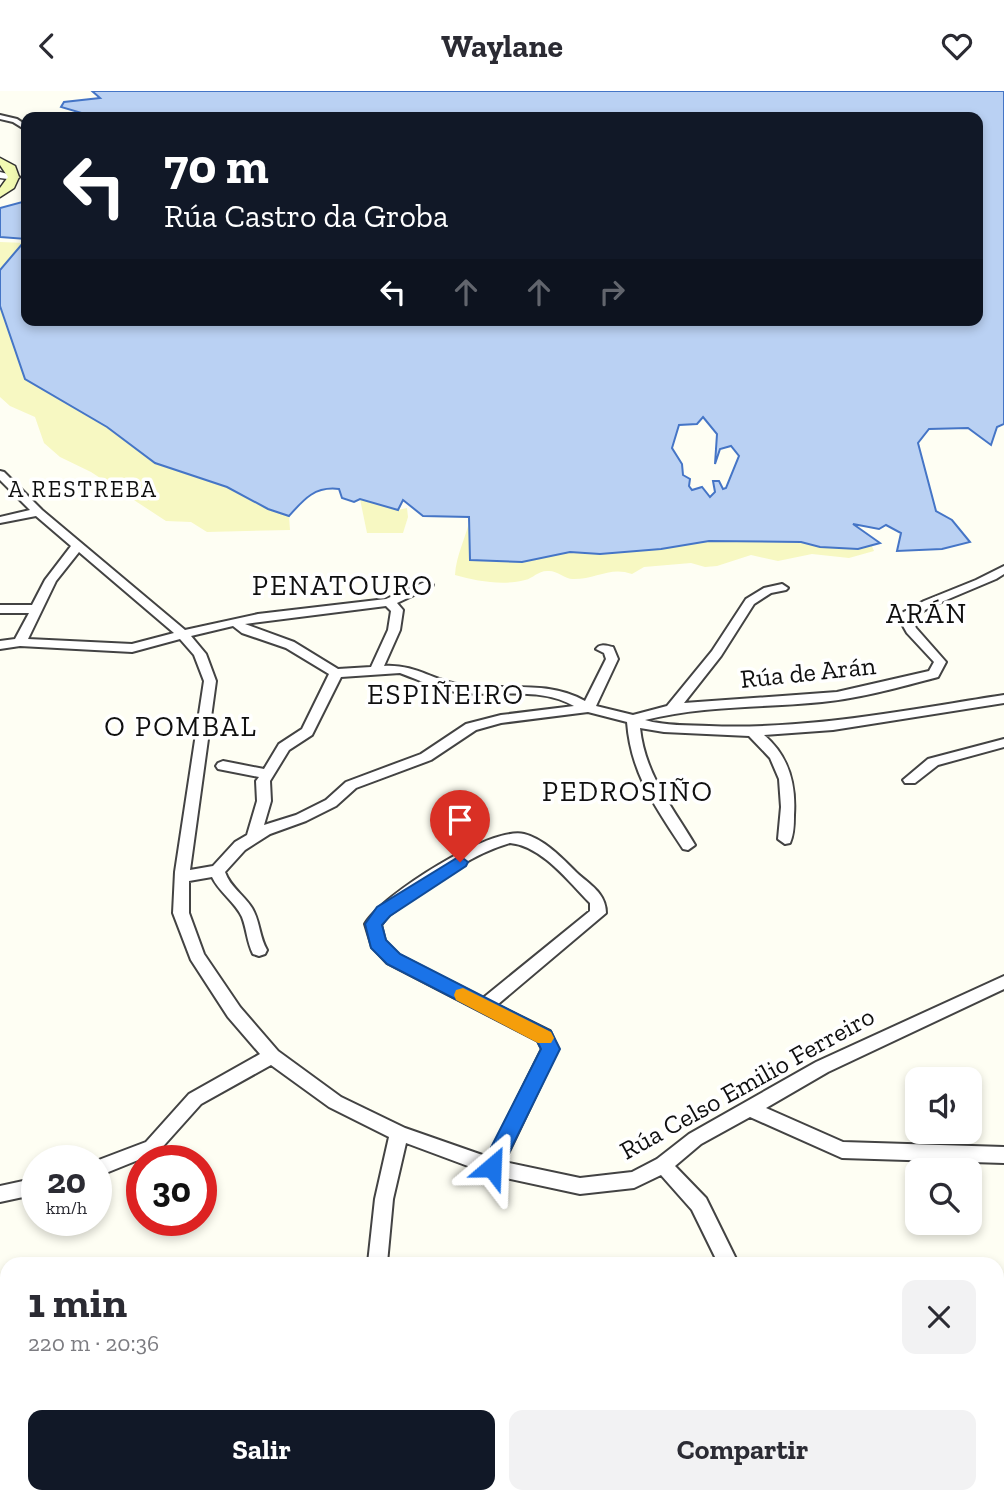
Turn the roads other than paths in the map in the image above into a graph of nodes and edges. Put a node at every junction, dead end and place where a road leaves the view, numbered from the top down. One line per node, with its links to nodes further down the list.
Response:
1 (0, 117): 2 (street)
2 (21, 124)
3 (0, 161): 5 (main road)
4 (0, 175): 5 (street)
5 (15, 177): 6 (main road)
6 (1, 193)
7 (0, 474): 8 (street, Rúa Celso Emilio Ferreiro)
8 (38, 512): 9 (street); 10 (street, Rúa Celso Emilio Ferreiro)
9 (0, 520)
10 (78, 545): 16 (street); 18 (street, Rúa Celso Emilio Ferreiro)
11 (1004, 569): 26 (street, Rúa de Arán)
12 (427, 585): 14 (street)
13 (782, 588): 26 (street)
14 (389, 602): 17 (street); 22 (street)
15 (0, 609): 16 (street)
16 (35, 609): 19 (street)
17 (236, 624): 18 (street); 23 (street)
18 (183, 634): 19 (street); 37 (street, Rúa Celso Emilio Ferreiro)
19 (20, 642): 20 (street)
20 (0, 645)
21 (602, 649): 25 (street)
22 (376, 669): 23 (street); 25 (street)
23 (336, 673): 31 (street)
24 (1004, 699): 28 (street)
25 (588, 708): 27 (street); 33 (street)
26 (672, 709): 27 (street)
27 (633, 719): 28 (street); 35 (street)
28 (752, 732): 34 (street)
29 (1004, 743): 32 (street)
30 (223, 766): 31 (street)
31 (267, 774): 33 (street)
32 (910, 780)
33 (253, 838): 36 (street)
34 (785, 839)
35 (688, 845)
36 (217, 871): 37 (street); 38 (street)
37 (182, 877): 41 (street, Rúa Celso Emilio Ferreiro)
38 (259, 950)
39 (1004, 982): 42 (street, Rúa Celso Emilio Ferreiro)
40 (484, 1006): 40 (street); 47 (street)
41 (272, 1056): 43 (street, Rúa Celso Emilio Ferreiro); 45 (street)
42 (749, 1108): 44 (street); 46 (street, Rúa Celso Emilio Ferreiro)
43 (399, 1132): 47 (street, Rúa Celso Emilio Ferreiro); 50 (street)
44 (1004, 1155)
45 (112, 1163)
46 (663, 1165): 47 (street, Rúa Celso Emilio Ferreiro); 51 (street)
47 (492, 1167)
48 (21, 1189): 49 (street)
49 (0, 1194)
50 (378, 1257)
51 (725, 1257)

